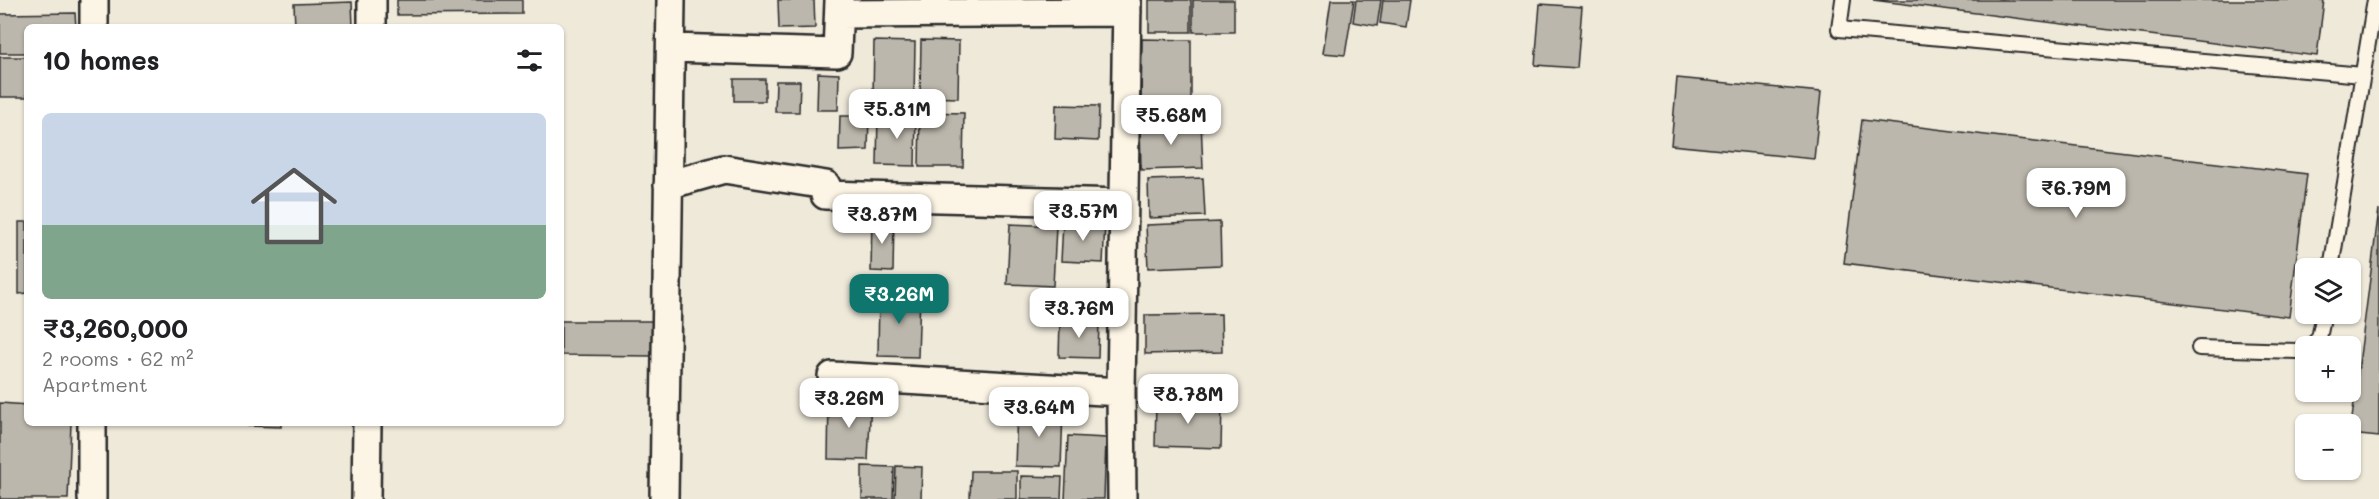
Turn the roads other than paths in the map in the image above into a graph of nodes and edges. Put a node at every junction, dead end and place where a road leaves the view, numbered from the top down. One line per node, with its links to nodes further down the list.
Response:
1 (94, 0): 8 (street)
2 (372, 0): 9 (street)
3 (671, 0): 10 (street)
4 (1843, 0): 11 (lane)
5 (2375, 0): 11 (lane)
6 (1127, 6): 7 (street); 13 (street)
7 (840, 7): 10 (street)
8 (94, 24)
9 (372, 24)
10 (671, 48): 12 (street)
11 (2363, 75): 14 (lane)
12 (668, 185): 13 (street); 23 (street)
13 (1124, 203): 18 (street)
14 (2333, 258)
15 (2199, 348): 16 (lane)
16 (2295, 351)
17 (832, 376): 18 (street)
18 (1121, 392): 24 (street)
19 (92, 426): 21 (street)
20 (367, 426): 22 (street)
21 (92, 499)
22 (366, 499)
23 (664, 499)
24 (1122, 499)

